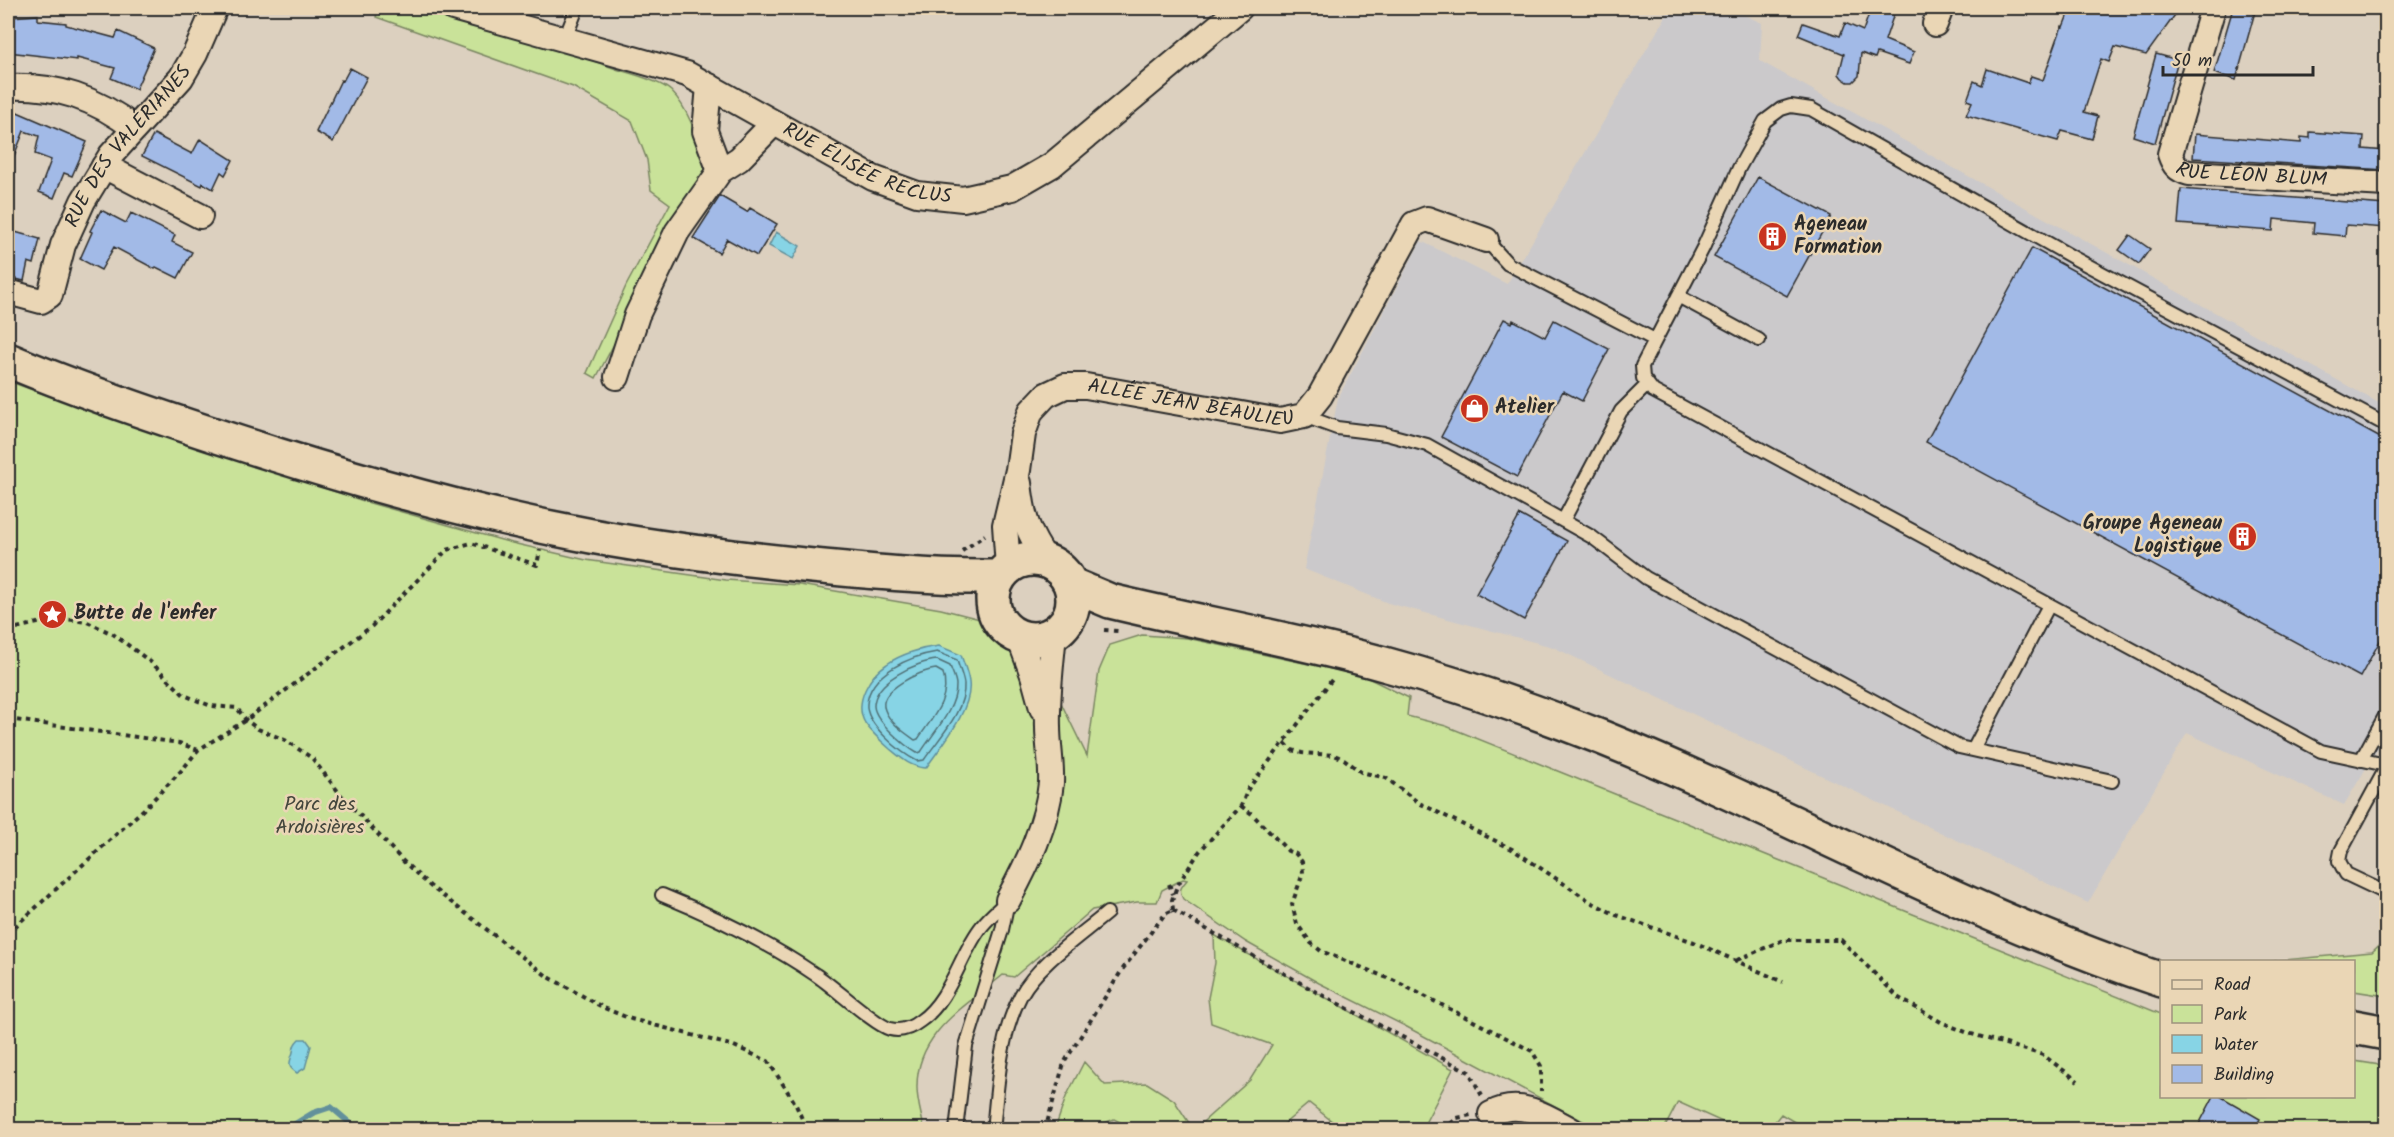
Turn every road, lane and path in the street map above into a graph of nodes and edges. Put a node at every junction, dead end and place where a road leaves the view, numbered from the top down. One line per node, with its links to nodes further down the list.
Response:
1 (215, 8): 10 (street, RUE DES VALÉRIANES)
2 (453, 8): 6 (street, RUE ÉLISÉE RECLUS)
3 (577, 8): 6 (lane)
4 (1240, 8): 9 (street, RUE ÉLISÉE RECLUS)
5 (2213, 8): 13 (street, RUE LÉON BLUM)
6 (564, 40): 7 (street, RUE ÉLISÉE RECLUS)
7 (708, 86): 9 (street, RUE ÉLISÉE RECLUS); 12 (street)
8 (8, 87): 10 (street)
9 (774, 123): 12 (street)
10 (134, 128): 11 (street, RUE DES VALÉRIANES)
11 (104, 166): 14 (street); 16 (street, RUE DES VALÉRIANES)
12 (720, 171): 21 (street)
13 (2386, 184)
14 (200, 216)
15 (1486, 240): 18 (lane); 23 (street, ALLÉE JEAN BEAULIEU)
16 (8, 292)
17 (1678, 296): 18 (lane); 19 (lane); 24 (lane)
18 (1655, 340): 22 (lane)
19 (1759, 340)
20 (8, 360): 27 (main road)
21 (617, 377)
22 (1646, 386): 26 (lane); 32 (lane)
23 (1304, 416): 25 (street, ALLÉE JEAN BEAULIEU); 26 (lane)
24 (2386, 425)
25 (1018, 470): 28 (street, ALLÉE JEAN BEAULIEU); 30 (street, ALLÉE JEAN BEAULIEU)
26 (1563, 521): 45 (lane)
27 (544, 526): 29 (main road); 41 (path)
28 (1047, 561): 30 (main road); 31 (main road)
29 (865, 571): 30 (main road); 33 (main road)
30 (1003, 572): 33 (main road)
31 (1071, 585): 34 (main road); 35 (main road)
32 (2049, 605): 45 (lane); 46 (lane)
33 (994, 611): 37 (main road)
34 (1181, 619): 35 (main road); 38 (main road)
35 (1060, 627): 37 (main road); 42 (street)
36 (8, 630): 41 (path)
37 (1019, 637): 42 (street)
38 (1342, 663): 43 (path); 59 (main road)
39 (2386, 714): 46 (lane)
40 (8, 719): 44 (path)
41 (246, 720): 44 (path); 66 (path)
42 (1048, 727): 54 (street)
43 (1285, 743): 49 (path); 58 (path)
44 (198, 750): 57 (path)
45 (1973, 750): 48 (lane)
46 (2361, 760): 47 (lane)
47 (2386, 767): 51 (lane)
48 (2112, 781)
49 (1241, 806): 53 (path); 65 (path)
50 (1169, 884): 53 (path)
51 (2386, 893)
52 (662, 895): 54 (lane)
53 (1173, 895): 55 (path)
54 (1008, 900): 67 (lane)
55 (1173, 910): 64 (path); 69 (path)
56 (1107, 913): 68 (lane)
57 (8, 933)
58 (1736, 961): 60 (path); 63 (path)
59 (2160, 979)
60 (1783, 982)
61 (2355, 1028): 62 (main road)
62 (2386, 1033)
63 (2078, 1081)
64 (1491, 1114): 65 (street); 70 (path)
65 (1543, 1114): 71 (street)
66 (807, 1130)
67 (956, 1130)
68 (993, 1130)
69 (1045, 1130)
70 (1444, 1130)
71 (1571, 1130)

